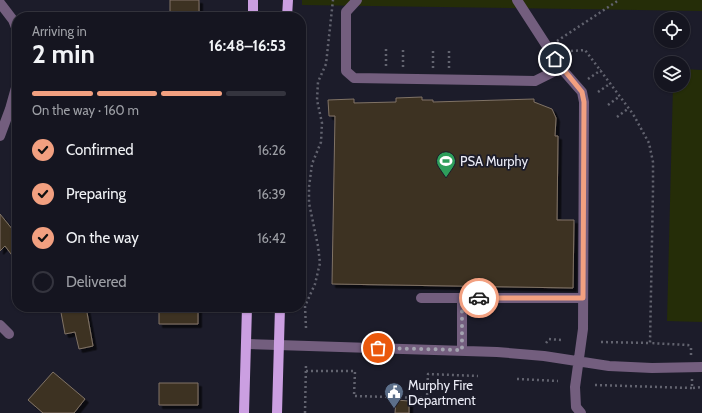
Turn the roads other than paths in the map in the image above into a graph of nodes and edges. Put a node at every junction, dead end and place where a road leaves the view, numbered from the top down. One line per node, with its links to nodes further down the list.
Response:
1 (253, 0): 6 (main road)
2 (288, 0): 7 (main road)
3 (357, 0): 9 (street)
4 (517, 0): 9 (street)
5 (0, 3): 8 (street)
6 (253, 12)
7 (287, 12)
8 (12, 19)
9 (561, 68): 14 (street)
10 (12, 102): 11 (street)
11 (0, 136)
12 (421, 298): 13 (street)
13 (462, 298): 14 (street); 21 (street)
14 (583, 298): 22 (street)
15 (247, 312): 19 (main road)
16 (280, 312): 20 (main road)
17 (0, 325): 18 (street)
18 (9, 334)
19 (247, 344): 20 (street); 24 (main road)
20 (279, 345): 21 (street); 25 (main road)
21 (462, 350): 22 (street)
22 (578, 361): 23 (street); 26 (street)
23 (702, 367)
24 (244, 413)
25 (277, 413)
26 (581, 413)

